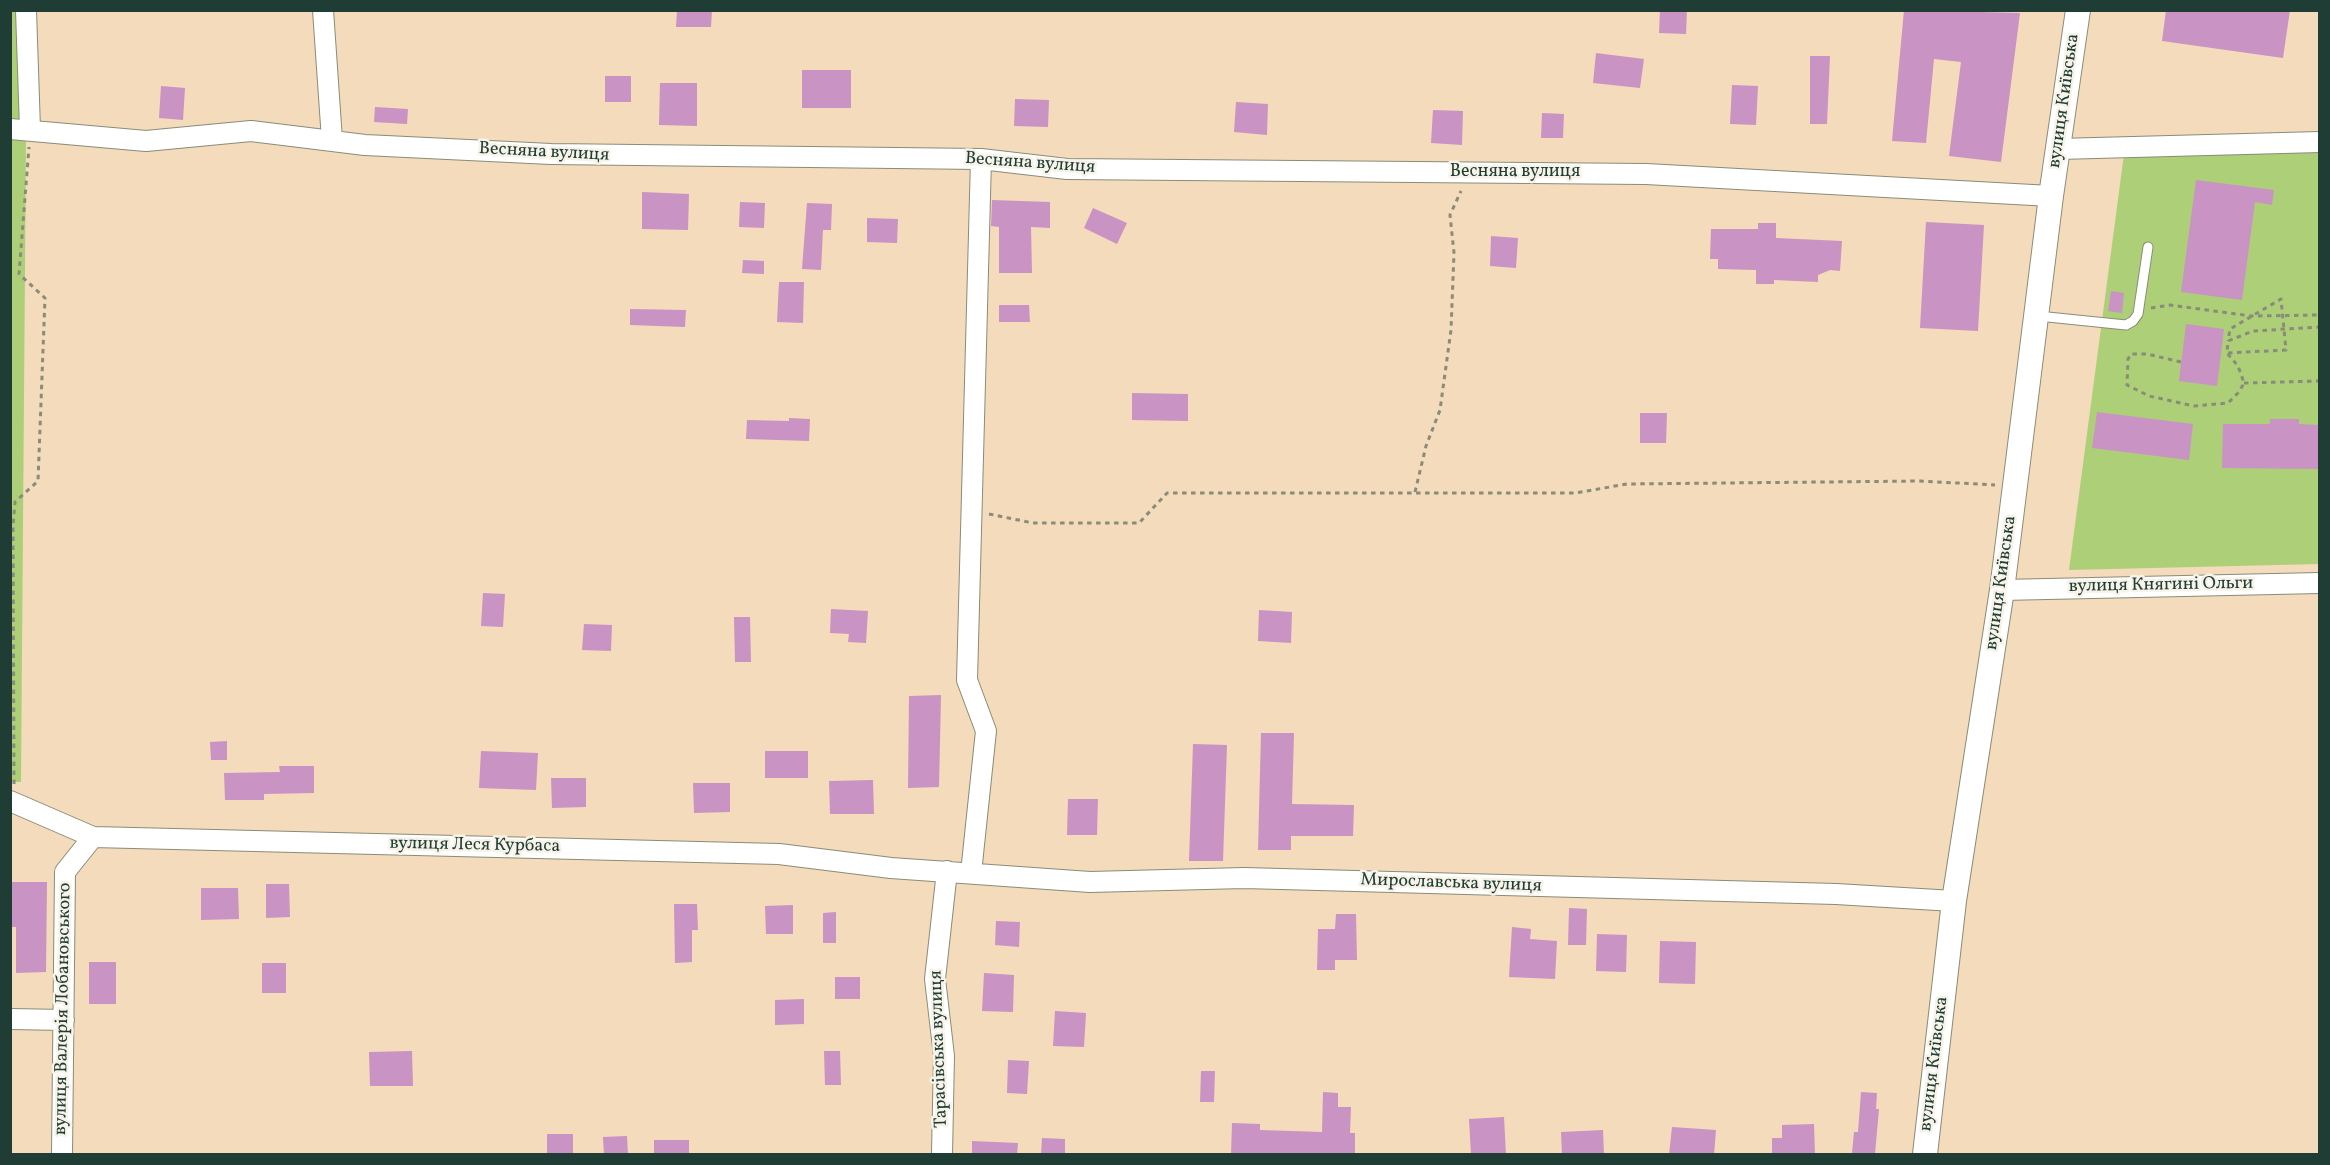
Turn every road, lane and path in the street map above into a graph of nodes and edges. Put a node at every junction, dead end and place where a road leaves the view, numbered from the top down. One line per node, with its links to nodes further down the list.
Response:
1 (26, 10): 5 (street)
2 (323, 10): 6 (street)
3 (2078, 10): 8 (street, вулиця Київська)
4 (10, 129): 5 (street, Весняна вулиця)
5 (30, 129): 6 (street, Весняна вулиця); 30 (path)
6 (332, 140): 9 (street, Весняна вулиця)
7 (2319, 142): 8 (street)
8 (2058, 149): 11 (street, вулиця Київська)
9 (981, 159): 10 (street, Весняна вулиця); 27 (street)
10 (1469, 173): 11 (street, Весняна вулиця); 26 (path)
11 (2050, 196): 16 (street, вулиця Київська)
12 (2148, 246): 13 (lane)
13 (2139, 310): 16 (lane); 17 (path)
14 (2283, 315): 15 (path); 17 (path); 17 (path); 19 (path)
15 (2319, 315)
16 (2036, 316): 25 (street, вулиця Київська)
17 (2251, 316): 20 (path)
18 (2319, 327): 19 (path)
19 (2285, 328): 20 (path); 21 (path)
20 (2228, 341): 21 (path)
21 (2227, 353): 24 (path)
22 (2181, 362): 24 (path)
23 (2319, 381): 24 (path)
24 (2244, 383)
25 (2015, 486): 26 (path); 29 (street, вулиця Київська)
26 (1415, 492): 27 (path)
27 (970, 510): 33 (street)
28 (2319, 583): 29 (street, вулиця Княгині Ольги)
29 (2002, 590): 34 (street, вулиця Київська)
30 (12, 801): 31 (street, вулиця Леся Курбаса)
31 (93, 837): 32 (street, вулиця Леся Курбаса); 36 (street, вулиця Валерія Лобановського)
32 (947, 871): 33 (street, Мирославська вулиця); 38 (street, Тарасівська вулиця)
33 (972, 873): 34 (street, Мирославська вулиця)
34 (1954, 902): 39 (street, вулиця Київська)
35 (10, 1019): 36 (street)
36 (64, 1020): 37 (street, вулиця Валерія Лобановського)
37 (62, 1155)
38 (942, 1155)
39 (1925, 1155)

